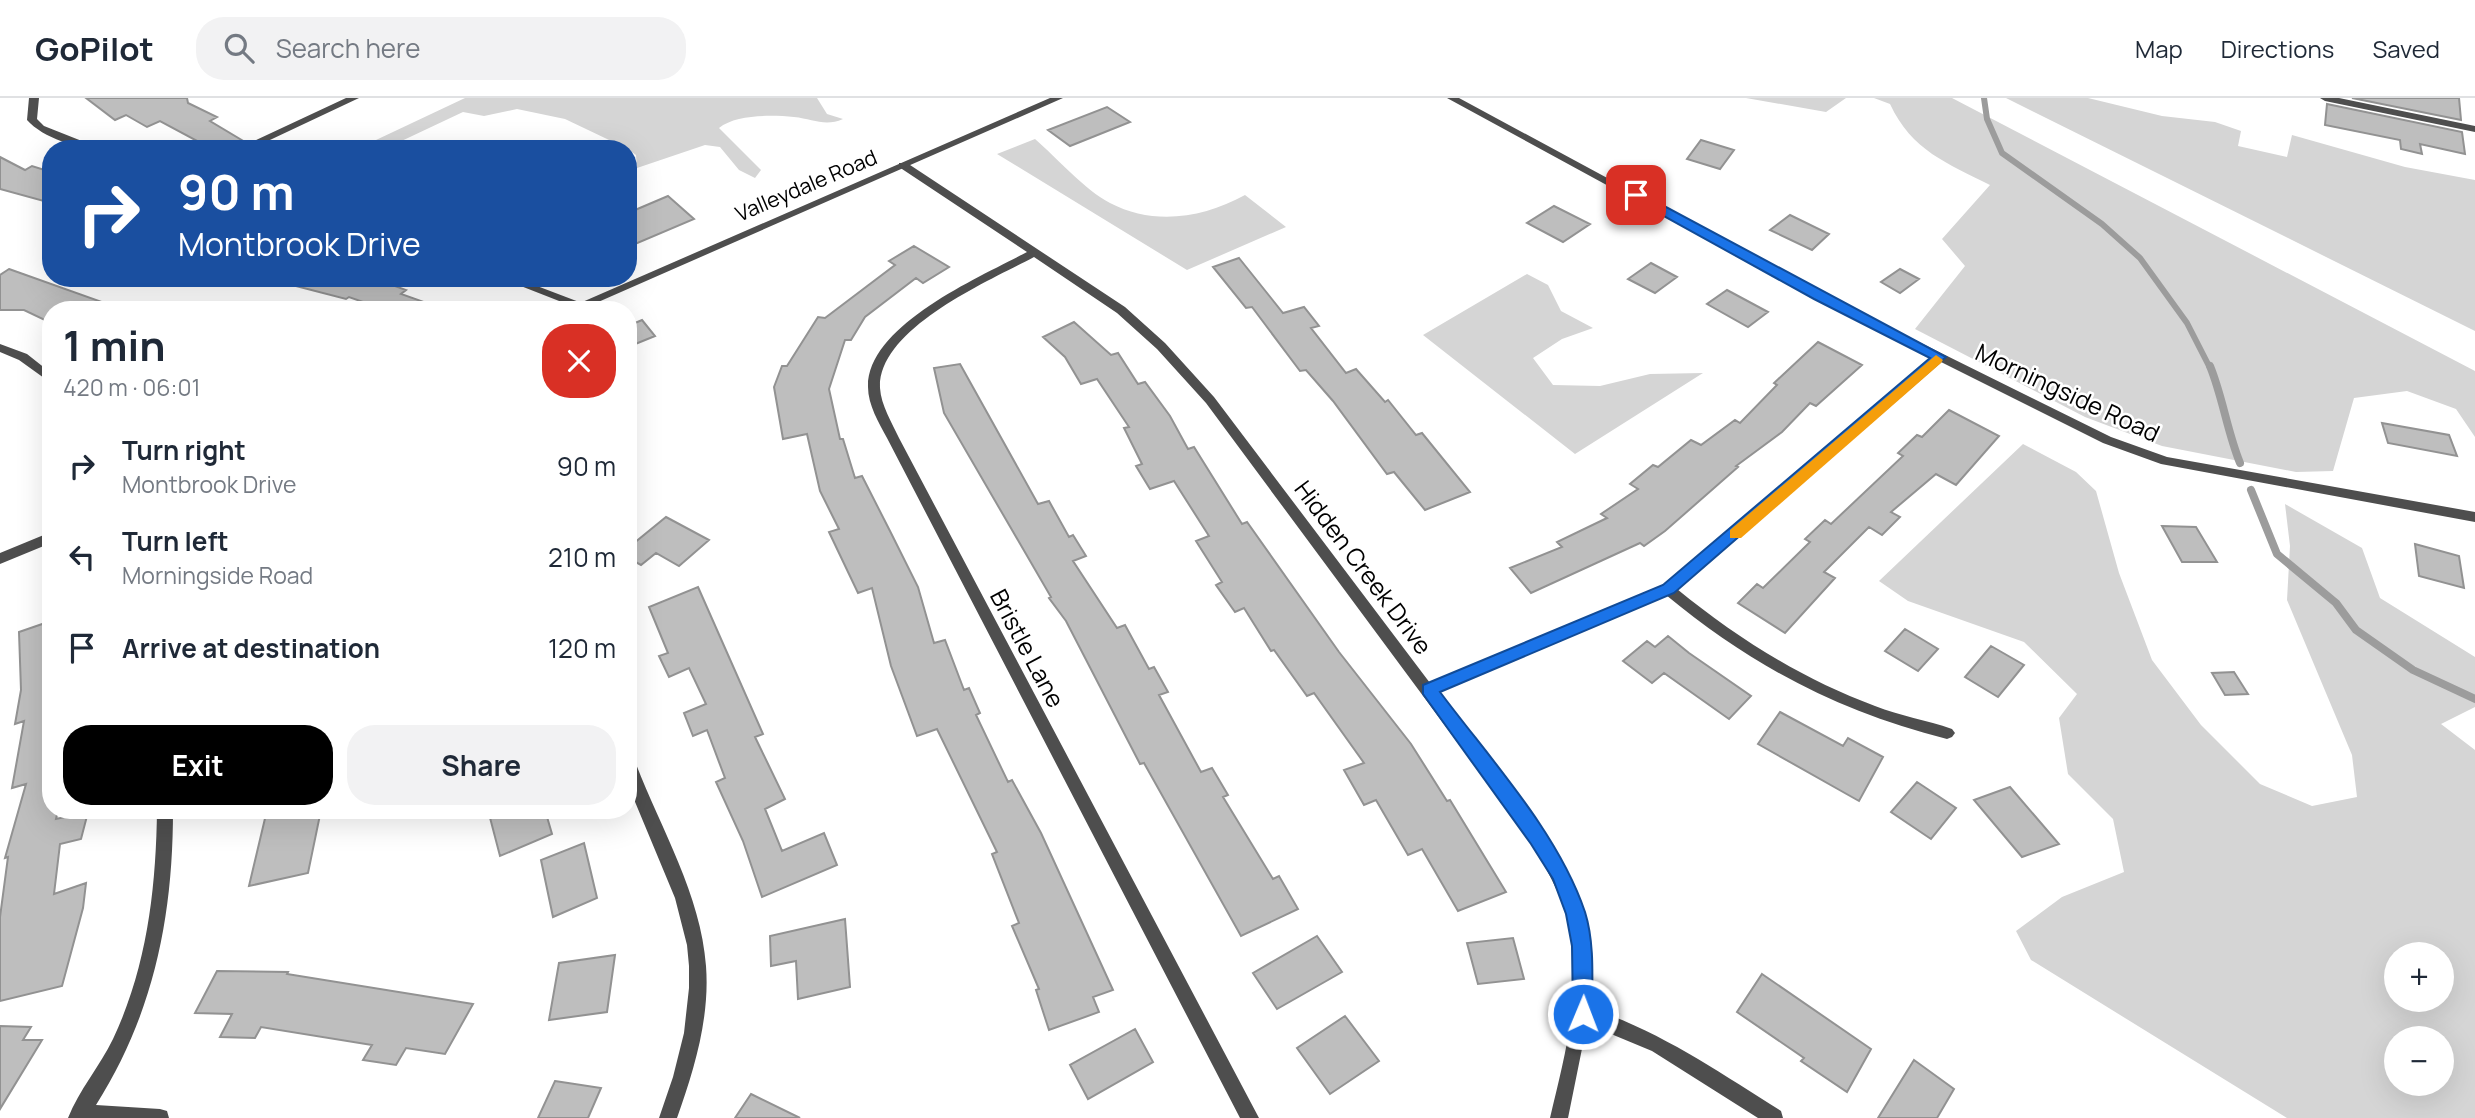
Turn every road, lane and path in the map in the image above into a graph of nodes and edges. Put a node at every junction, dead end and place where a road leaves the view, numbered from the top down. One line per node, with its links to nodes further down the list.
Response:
1 (34, 98): 7 (street)
2 (354, 98): 8 (street)
3 (1058, 98): 9 (street, Valleydale Road)
4 (1451, 98): 17 (street, Morningside Road)
5 (2325, 98): 6 (street)
6 (2475, 128)
7 (73, 140)
8 (262, 140)
9 (903, 166): 10 (street, Hidden Creek Drive); 11 (street, Valleydale Road)
10 (1032, 254): 23 (street, Hidden Creek Drive); 31 (street, Bristle Lane)
11 (637, 280)
12 (527, 287): 14 (street)
13 (622, 287): 15 (street, Valleydale Road)
14 (561, 301)
15 (589, 301)
16 (0, 348): 18 (street)
17 (1939, 357): 19 (street, Morningside Road); 22 (street)
18 (42, 372)
19 (2475, 517)
20 (42, 541): 21 (street)
21 (0, 559)
22 (1668, 589): 23 (street); 24 (street)
23 (1429, 690): 27 (street, Hidden Creek Drive)
24 (1947, 733)
25 (637, 786): 30 (street)
26 (166, 819): 28 (street)
27 (1583, 1014): 32 (street, Hidden Creek Drive); 33 (street)
28 (79, 1115): 29 (street)
29 (160, 1118)
30 (667, 1118)
31 (1250, 1118)
32 (1559, 1118)
33 (1774, 1118)

